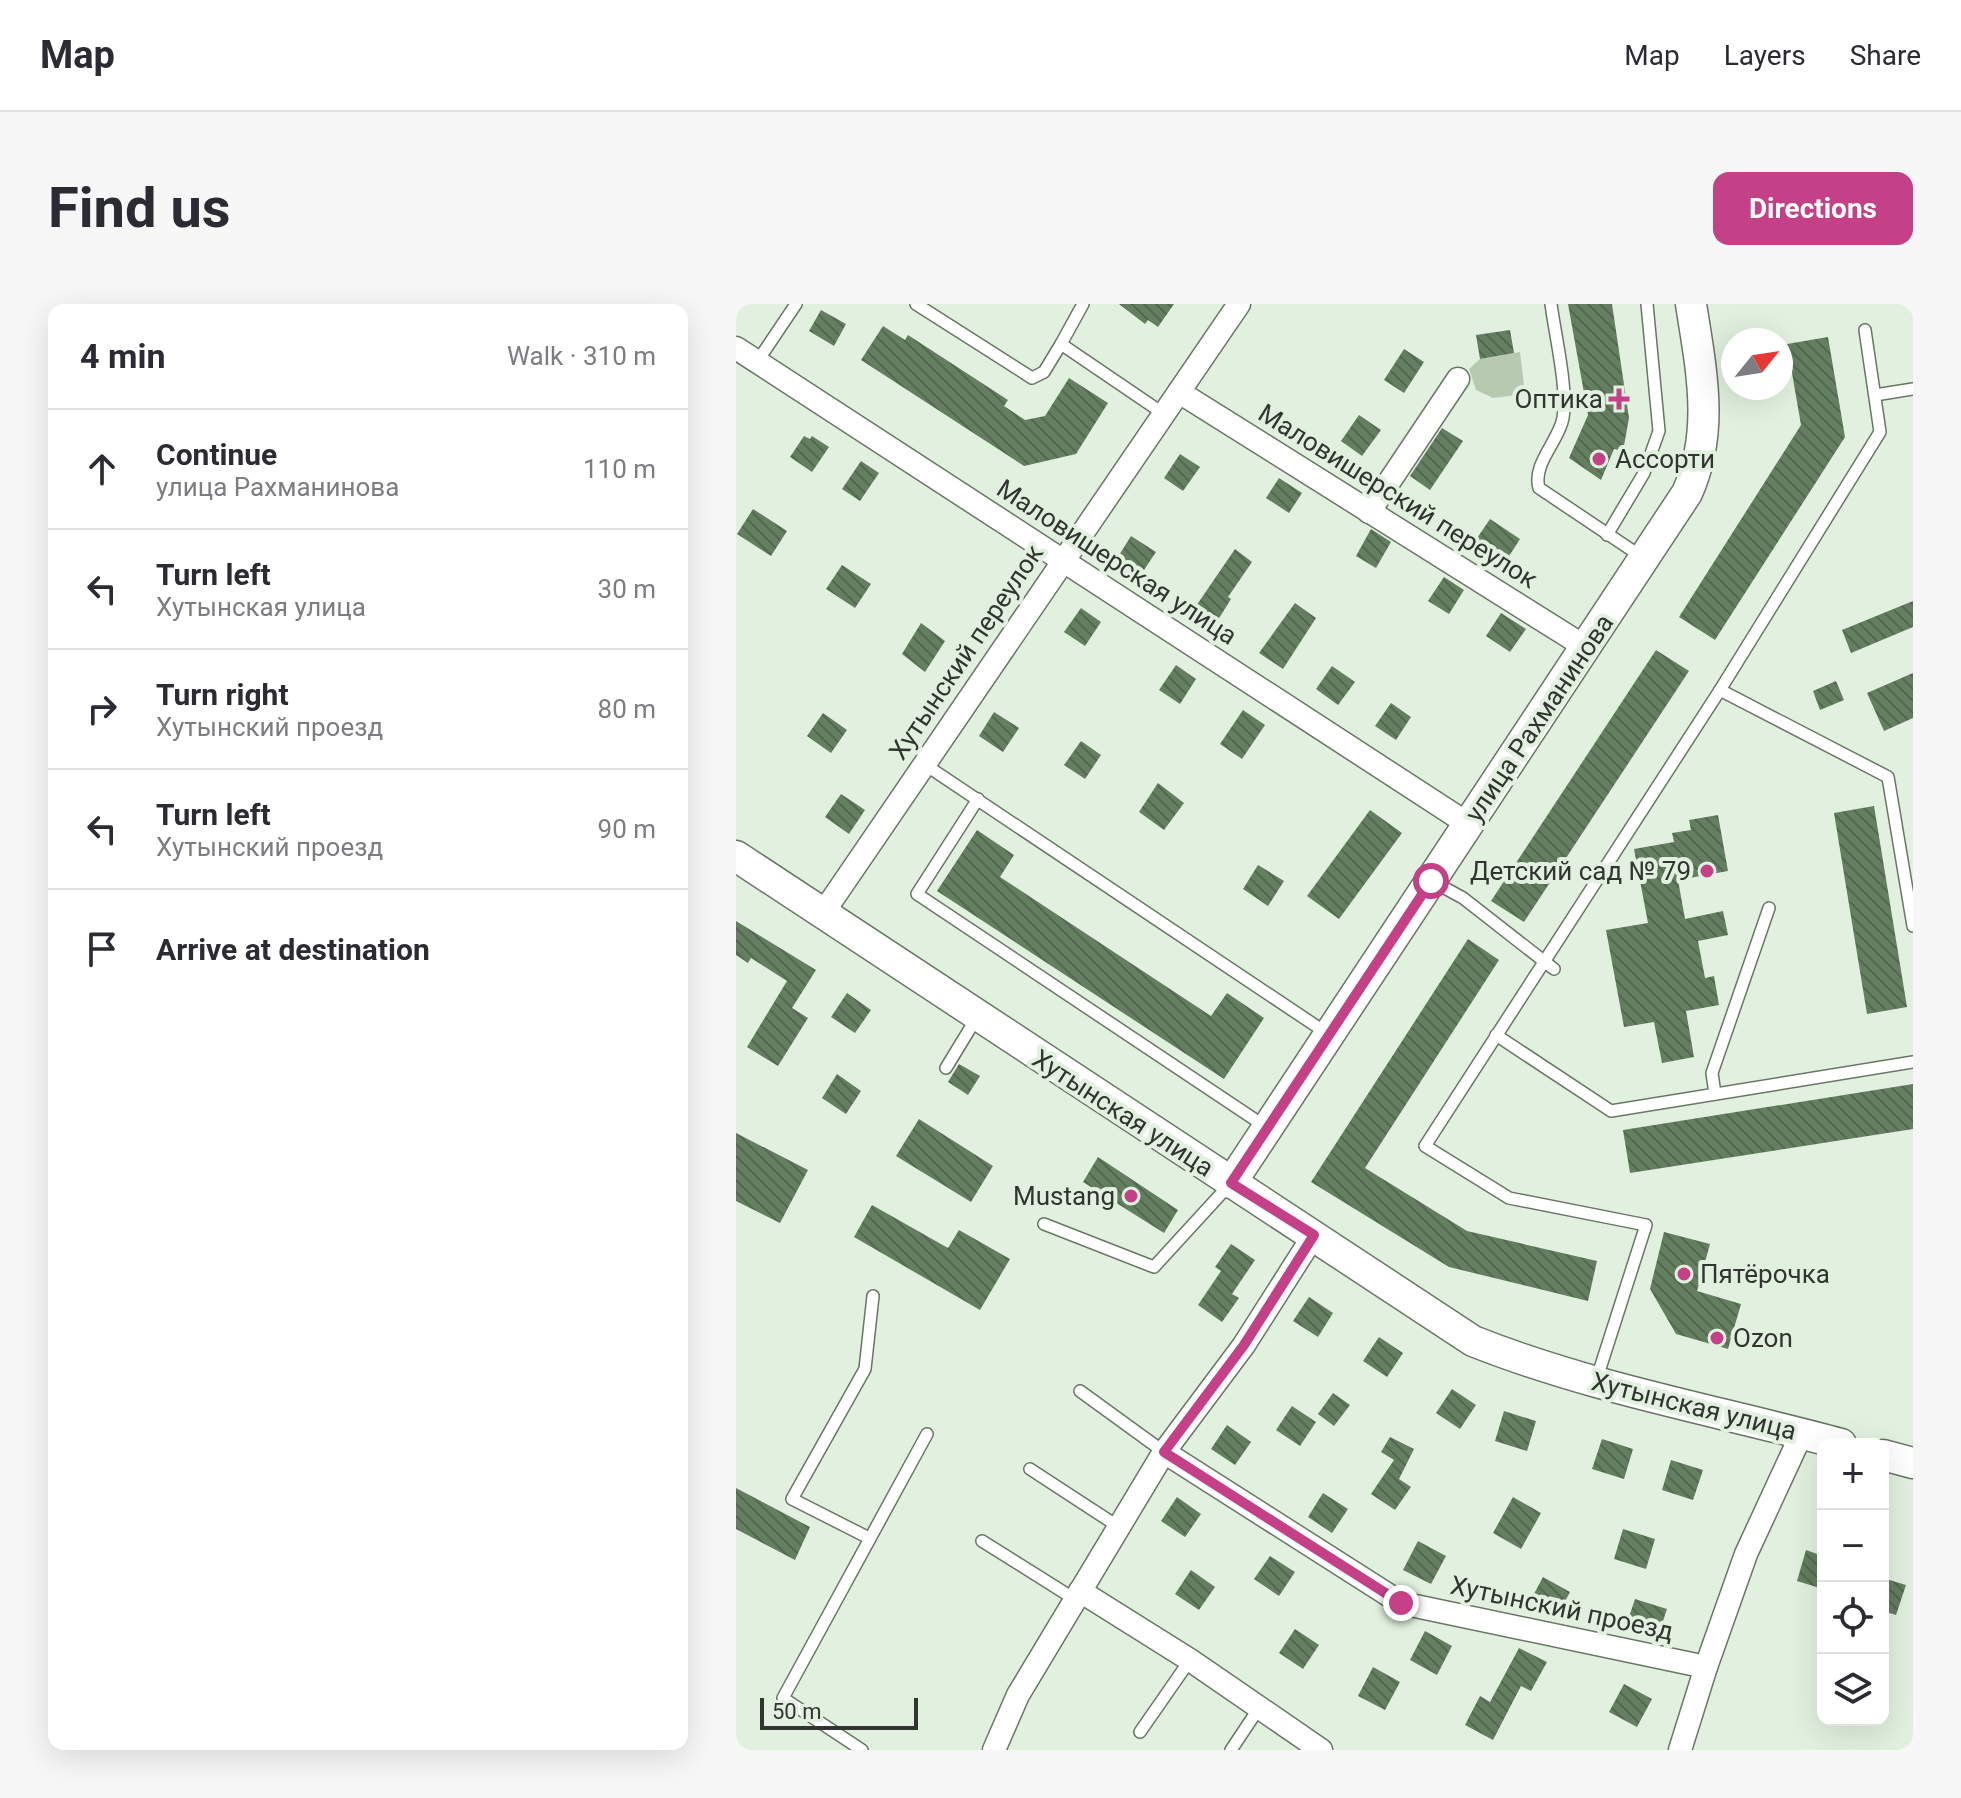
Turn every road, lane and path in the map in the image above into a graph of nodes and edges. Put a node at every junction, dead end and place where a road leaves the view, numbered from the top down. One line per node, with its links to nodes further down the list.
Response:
1 (796, 304): 11 (lane)
2 (1083, 304): 9 (lane)
3 (1239, 304): 14 (street, Хутынский переулок)
4 (1551, 304): 18 (lane)
5 (1647, 304): 18 (lane)
6 (1691, 304): 20 (street, улица Рахманинова)
7 (925, 306): 9 (lane)
8 (1865, 330): 15 (lane)
9 (1061, 344): 16 (lane)
10 (736, 348): 11 (street, Маловишерская улица)
11 (757, 362): 19 (street, Маловишерская улица)
12 (1458, 379): 17 (street)
13 (1913, 389): 15 (lane)
14 (1179, 392): 16 (street, Хутынский переулок); 17 (street, Маловишерский переулок)
15 (1875, 395): 22 (lane)
16 (1164, 414): 19 (street, Хутынский переулок)
17 (1369, 512): 21 (street, Маловишерский переулок)
18 (1607, 535): 20 (lane)
19 (1063, 560): 23 (street, Хутынский переулок); 25 (street, Маловишерская улица)
20 (1645, 560): 21 (street, улица Рахманинова)
21 (1587, 648): 25 (street, улица Рахманинова)
22 (1720, 690): 28 (lane); 32 (lane)
23 (924, 764): 24 (lane); 30 (street, Хутынский переулок)
24 (978, 799): 34 (lane); 39 (lane)
25 (1468, 824): 27 (street, улица Рахманинова)
26 (736, 857): 30 (street, Хутынская улица)
27 (1431, 881): 32 (lane); 34 (street, улица Рахманинова)
28 (1910, 883): 31 (lane)
29 (1769, 908): 38 (lane)
30 (823, 913): 33 (street, Хутынская улица)
31 (1913, 926)
32 (1549, 965): 35 (lane)
33 (978, 1016): 37 (lane); 40 (street, Хутынская улица)
34 (1329, 1034): 39 (street, улица Рахманинова)
35 (1496, 1035): 38 (lane); 44 (lane)
36 (1913, 1062): 38 (lane)
37 (946, 1068)
38 (1715, 1094)
39 (1267, 1128): 40 (street, улица Рахманинова)
40 (1231, 1183): 41 (lane); 42 (street, Хутынская улица)
41 (1044, 1224)
42 (1314, 1235): 44 (street, Хутынская улица); 49 (street)
43 (873, 1296): 54 (lane)
44 (1596, 1381): 46 (street, Хутынская улица)
45 (1080, 1391): 49 (lane)
46 (1802, 1433): 48 (street, Хутынская улица); 58 (street)
47 (927, 1434): 54 (lane)
48 (1820, 1438)
49 (1164, 1452): 53 (street); 58 (street, Хутынский проезд)
50 (1889, 1457): 51 (street)
51 (1913, 1463)
52 (1030, 1469): 53 (lane)
53 (1119, 1527): 56 (street)
54 (869, 1538): 61 (lane)
55 (982, 1541): 56 (lane)
56 (1078, 1595): 57 (street); 62 (street)
57 (1190, 1660): 59 (street); 60 (lane)
58 (1706, 1667): 65 (street)
59 (1259, 1708): 63 (lane); 64 (street)
60 (1140, 1732)
61 (862, 1750)
62 (994, 1750)
63 (1231, 1750)
64 (1321, 1750)
65 (1680, 1750)

